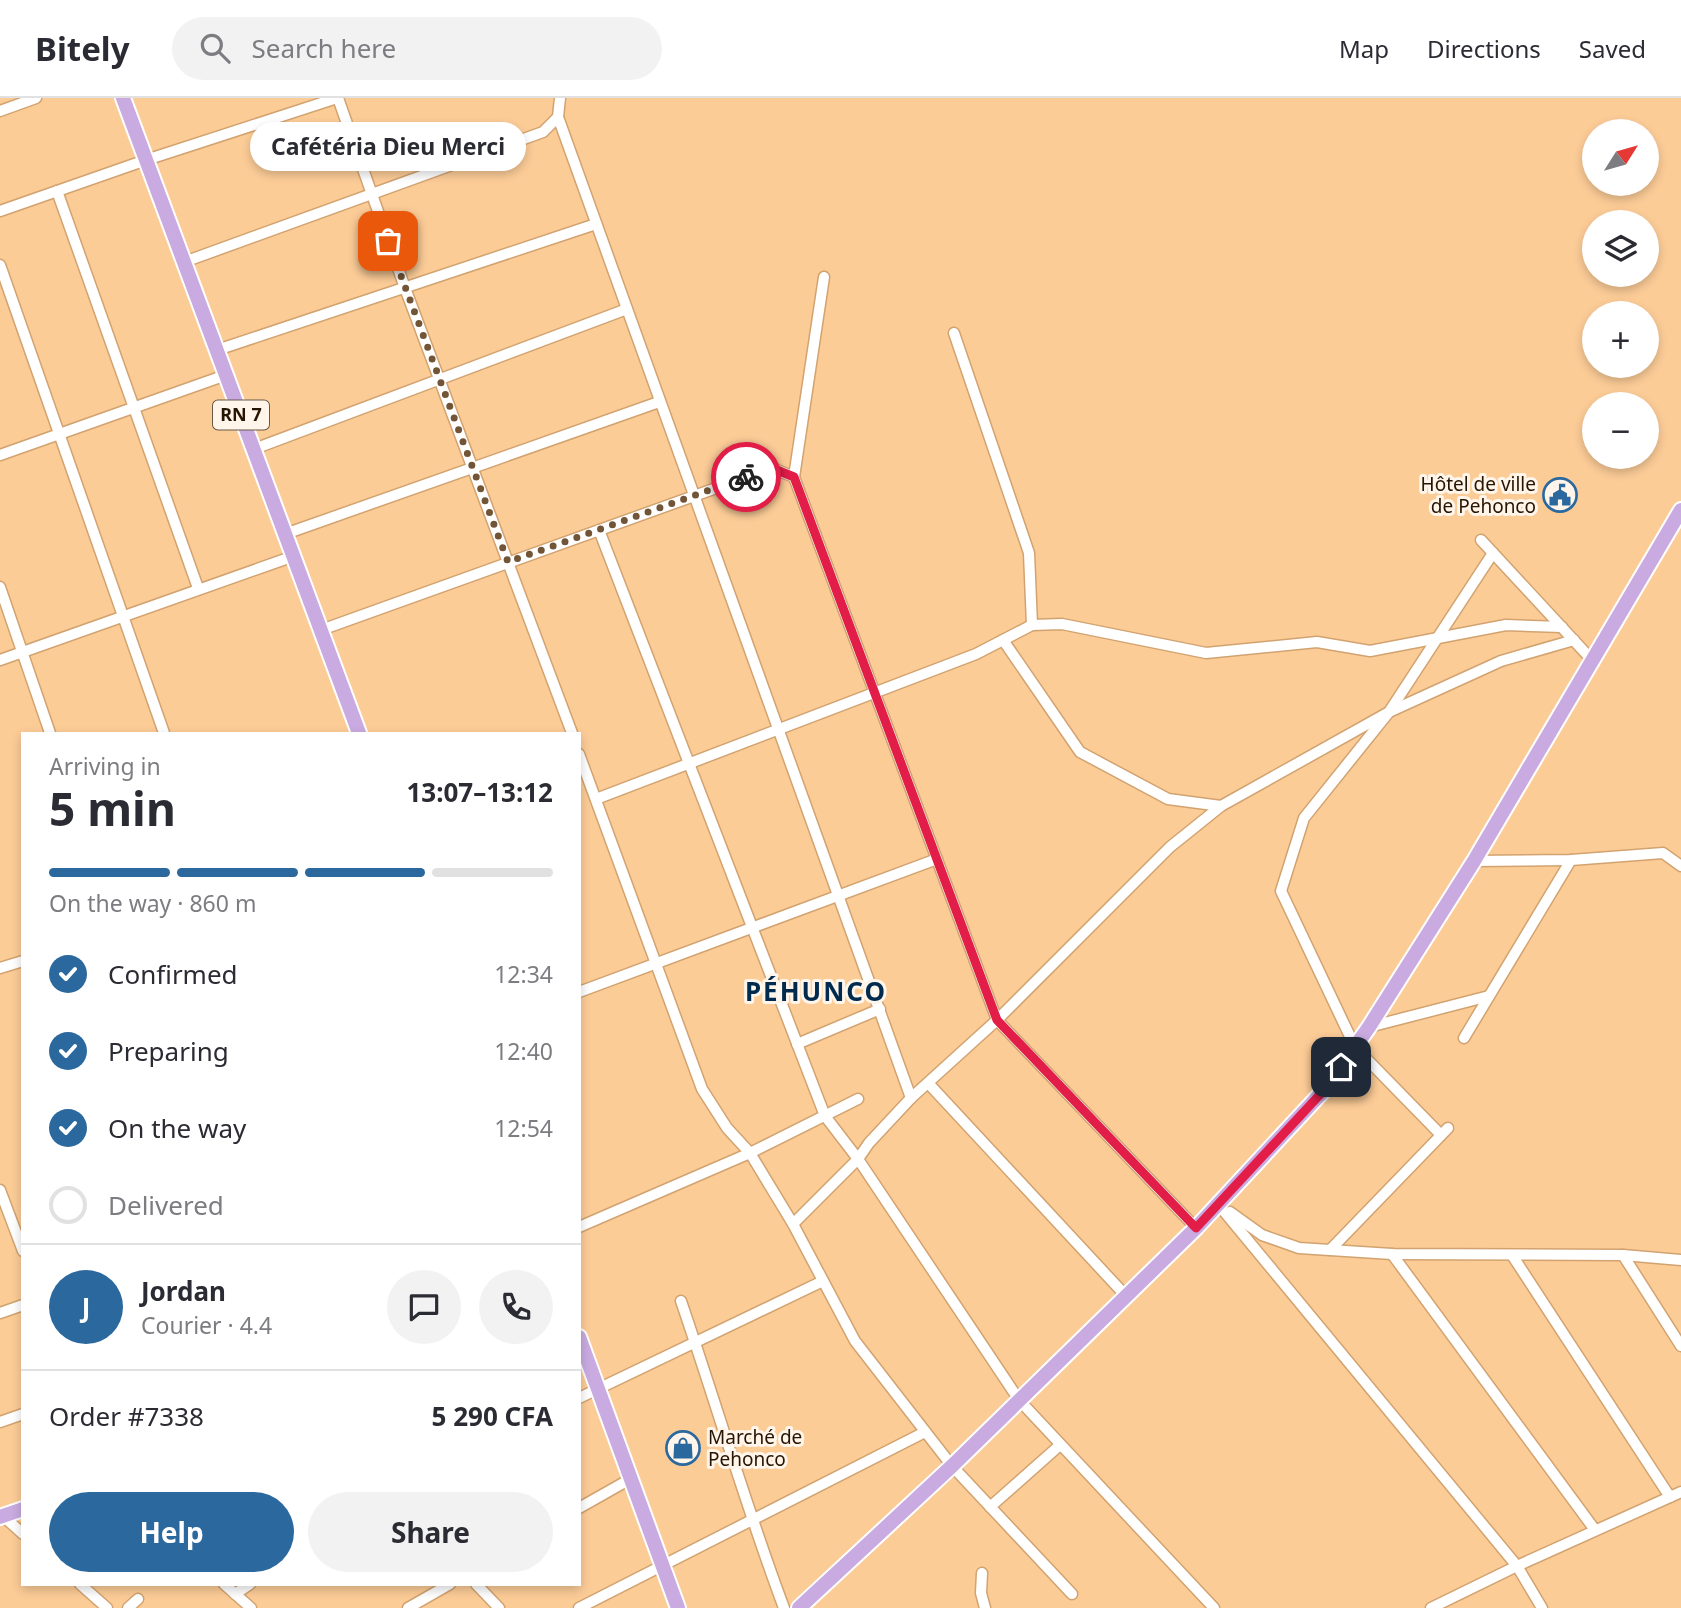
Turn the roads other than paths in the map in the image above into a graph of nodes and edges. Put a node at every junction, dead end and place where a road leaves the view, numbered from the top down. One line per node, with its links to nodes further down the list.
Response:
1 (36, 98): 5 (street)
2 (123, 98): 7 (main road, RN 7)
3 (337, 98): 7 (street); 9 (street)
4 (561, 98): 6 (street)
5 (0, 111)
6 (558, 117): 9 (street); 11 (street)
7 (146, 160): 8 (street); 12 (main road, RN 7)
8 (57, 191): 10 (street); 22 (street)
9 (371, 194): 12 (street); 15 (street)
10 (0, 211)
11 (596, 224): 15 (street); 16 (street)
12 (184, 262): 18 (main road, RN 7)
13 (0, 265): 23 (street)
14 (824, 277): 27 (street)
15 (405, 288): 18 (street); 20 (street)
16 (626, 309): 20 (street); 21 (street)
17 (954, 333): 39 (street)
18 (217, 350): 19 (main road, RN 7)
19 (226, 374): 22 (street); 24 (main road, RN 7)
20 (440, 379): 24 (street); 26 (street)
21 (659, 402): 26 (street); 28 (street)
22 (134, 407): 23 (street); 37 (street)
23 (59, 434): 25 (street); 38 (street)
24 (254, 449): 31 (main road, RN 7)
25 (0, 455)
26 (473, 467): 31 (street); 35 (street)
27 (794, 477): 28 (street); 48 (street)
28 (693, 496): 30 (street); 50 (street)
29 (1681, 510): 47 (main road)
30 (598, 530): 35 (street); 56 (street)
31 (285, 534): 34 (main road, RN 7)
32 (1480, 540): 33 (street)
33 (1493, 553): 40 (street); 42 (street)
34 (293, 556): 37 (street); 41 (main road, RN 7)
35 (508, 562): 41 (street); 54 (street)
36 (0, 587): 45 (street)
37 (198, 588): 38 (street)
38 (122, 615): 45 (street); 52 (street)
39 (1032, 625): 42 (street); 44 (street)
40 (1562, 626): 42 (street); 43 (street)
41 (321, 630): 53 (main road, RN 7)
42 (1437, 639): 49 (street)
43 (1574, 639): 47 (street); 49 (street)
44 (1003, 640): 48 (street); 58 (street)
45 (22, 652): 46 (street); 51 (street)
46 (0, 660)
47 (1592, 660): 61 (main road)
48 (875, 693): 50 (street); 59 (street)
49 (1389, 712): 58 (street); 75 (street)
50 (778, 729): 56 (street); 63 (street)
51 (50, 732)
52 (164, 732)
53 (359, 732)
54 (570, 732)
55 (581, 759): 57 (street)
56 (689, 763): 57 (street); 64 (street)
57 (596, 799): 66 (street)
58 (1221, 806): 71 (street)
59 (937, 859): 63 (street); 71 (street)
60 (1572, 860): 61 (street); 62 (street); 69 (street)
61 (1474, 861): 72 (main road)
62 (1681, 866)
63 (839, 896): 64 (street); 70 (street)
64 (753, 929): 66 (street); 74 (street)
65 (21, 962): 67 (street)
66 (656, 965): 68 (street); 80 (street)
67 (0, 968)
68 (581, 991)
69 (1489, 996): 72 (street); 73 (street)
70 (880, 1009): 74 (street); 77 (street)
71 (997, 1020): 76 (street); 86 (street)
72 (1369, 1027): 75 (main road)
73 (1464, 1038)
74 (797, 1044): 79 (street)
75 (1355, 1047): 83 (main road); 88 (street)
76 (928, 1083): 77 (street); 94 (street)
77 (911, 1098): 81 (street)
78 (858, 1099): 79 (street)
79 (825, 1116): 80 (street); 81 (street)
80 (750, 1153): 84 (street); 85 (street)
81 (858, 1159): 84 (street); 103 (street)
82 (0, 1190): 87 (street)
83 (1218, 1204): 86 (main road); 88 (street); 120 (street)
84 (793, 1224): 93 (street)
85 (581, 1226)
86 (1196, 1228): 94 (main road)
87 (21, 1246)
88 (1329, 1250): 89 (street)
89 (1392, 1254): 90 (street); 117 (street)
90 (1512, 1255): 91 (street); 111 (street)
91 (1623, 1255): 92 (street); 100 (street)
92 (1681, 1261)
93 (823, 1281): 99 (street); 106 (street)
94 (1126, 1296): 103 (main road)
95 (681, 1301): 99 (street)
96 (21, 1306): 97 (street)
97 (0, 1313)
98 (581, 1342): 101 (main road)
99 (695, 1343): 101 (street); 116 (street)
100 (1681, 1346)
101 (599, 1389): 102 (street); 109 (main road)
102 (581, 1397)
103 (1019, 1401): 107 (street); 108 (main road)
104 (21, 1414): 105 (street)
105 (0, 1422)
106 (925, 1432): 108 (street); 116 (street)
107 (1060, 1445): 113 (street); 140 (street)
108 (952, 1466): 113 (street); 138 (main road)
109 (632, 1478): 112 (street); 119 (main road)
110 (1681, 1492): 111 (street)
111 (1670, 1497): 117 (street)
112 (581, 1507)
113 (990, 1507): 128 (street)
114 (21, 1510): 115 (main road)
115 (1, 1517): 118 (street)
116 (751, 1520): 119 (street); 137 (street)
117 (1595, 1530): 120 (street)
118 (21, 1532)
119 (663, 1564): 135 (street); 136 (main road)
120 (1517, 1566): 141 (street); 142 (street)
121 (982, 1573): 139 (street)
122 (82, 1586): 130 (street)
123 (227, 1586): 127 (street)
124 (247, 1586): 127 (street)
125 (446, 1586): 133 (street)
126 (478, 1586): 134 (street)
127 (235, 1594): 132 (street)
128 (1072, 1594)
129 (138, 1599): 131 (street)
130 (107, 1608)
131 (128, 1608)
132 (251, 1608)
133 (408, 1608)
134 (499, 1608)
135 (579, 1608)
136 (678, 1608)
137 (784, 1608)
138 (799, 1608)
139 (985, 1608)
140 (1214, 1608)
141 (1431, 1608)
142 (1542, 1608)

